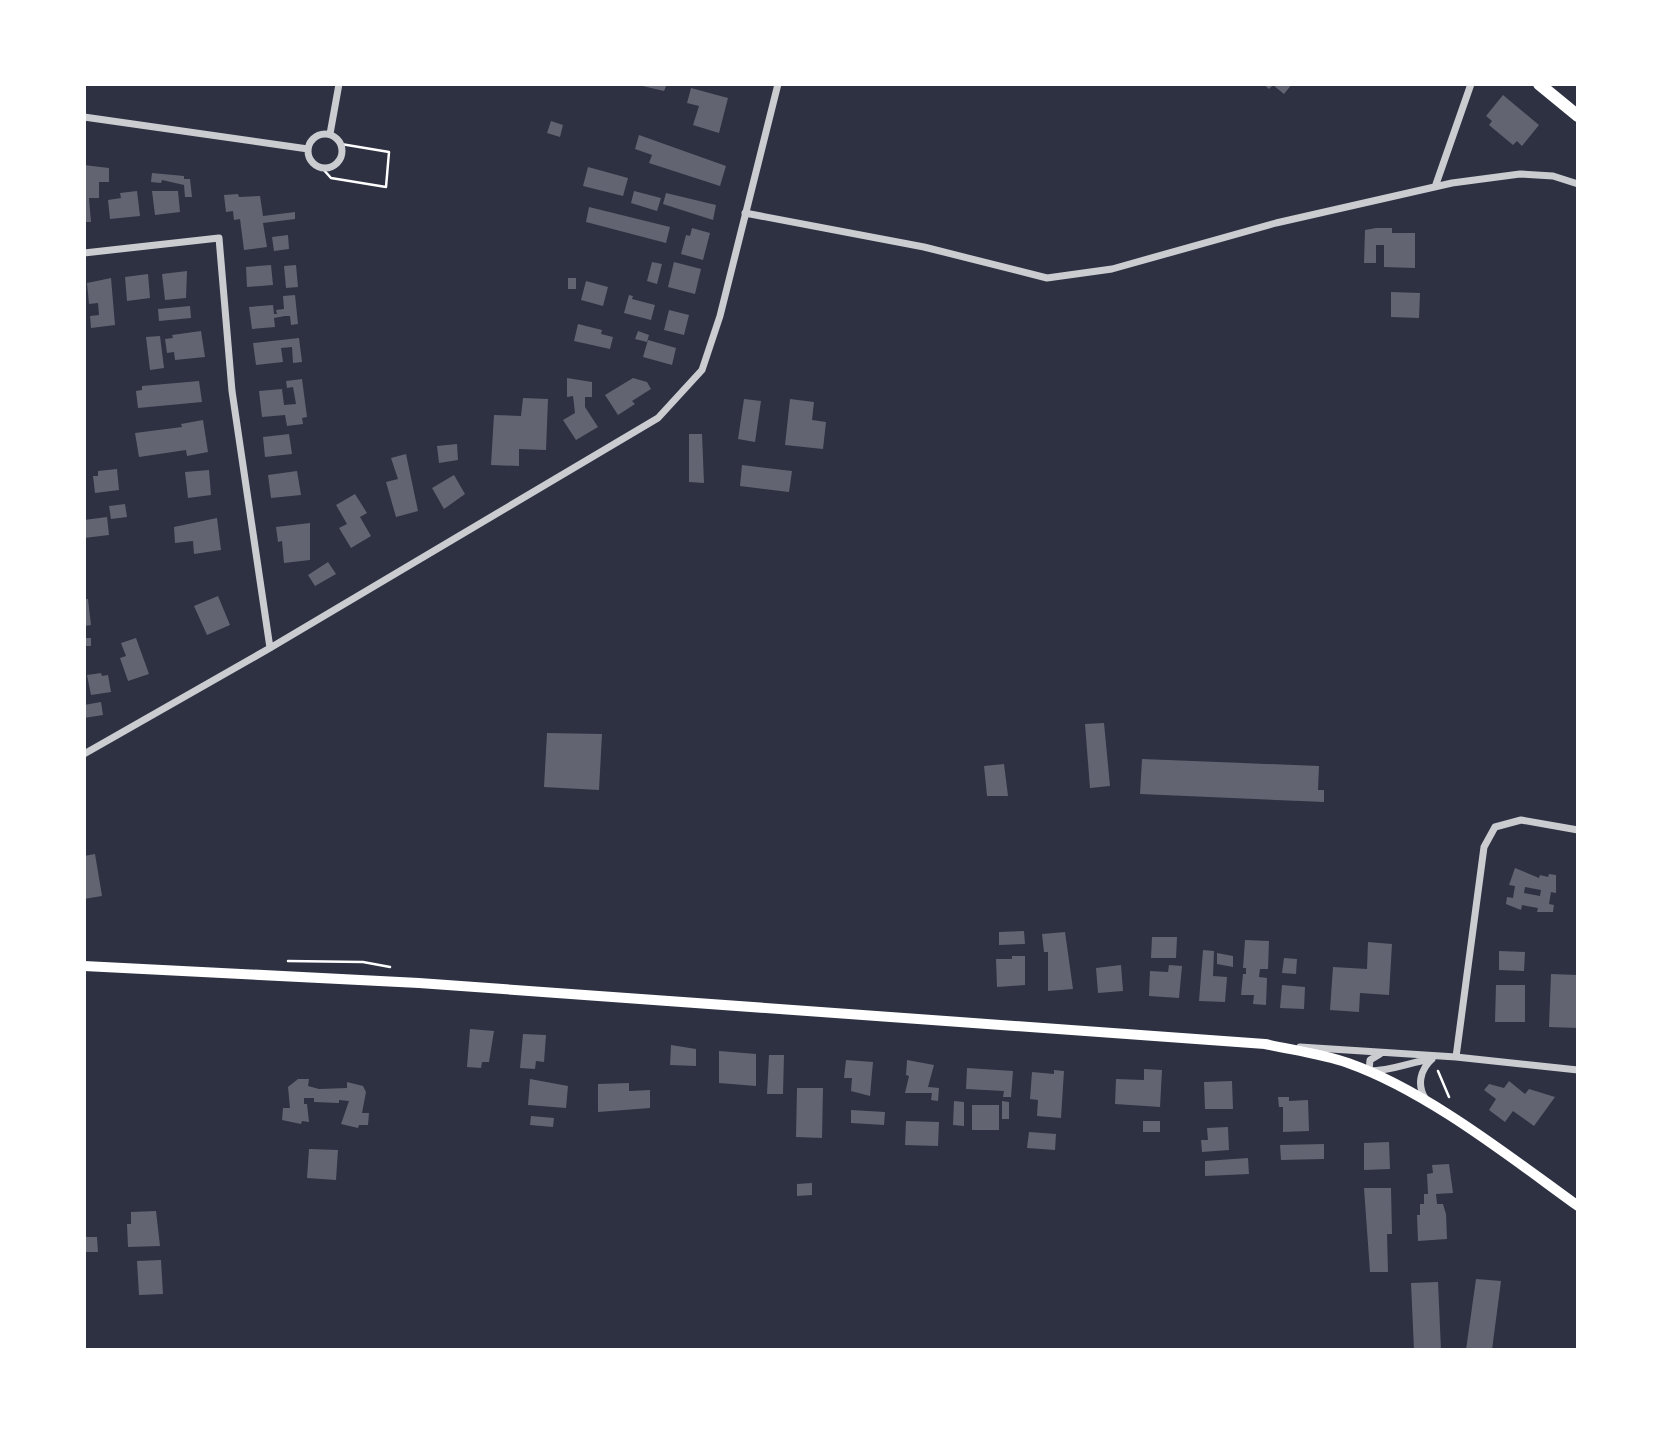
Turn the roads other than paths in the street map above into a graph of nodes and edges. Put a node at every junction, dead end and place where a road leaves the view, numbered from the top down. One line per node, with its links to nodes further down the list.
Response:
1 (339, 84): 7 (street)
2 (778, 84): 11 (street)
3 (1471, 84): 10 (street)
4 (1539, 84): 5 (main road)
5 (1578, 116)
6 (84, 117): 8 (street)
7 (330, 134): 8 (street); 8 (street)
8 (308, 149)
9 (1578, 184): 10 (street)
10 (1435, 187): 11 (street)
11 (746, 213): 13 (street)
12 (84, 253): 13 (street)
13 (270, 648): 14 (street)
14 (84, 754)
15 (1578, 830): 19 (street)
16 (84, 966): 17 (main road)
17 (1265, 1044): 18 (street); 22 (main road)
18 (1385, 1052): 19 (street); 22 (street)
19 (1451, 1057): 20 (street); 21 (street)
20 (1433, 1059): 22 (street); 23 (street)
21 (1578, 1070)
22 (1369, 1071): 23 (main road)
23 (1428, 1102): 24 (main road)
24 (1578, 1206)

